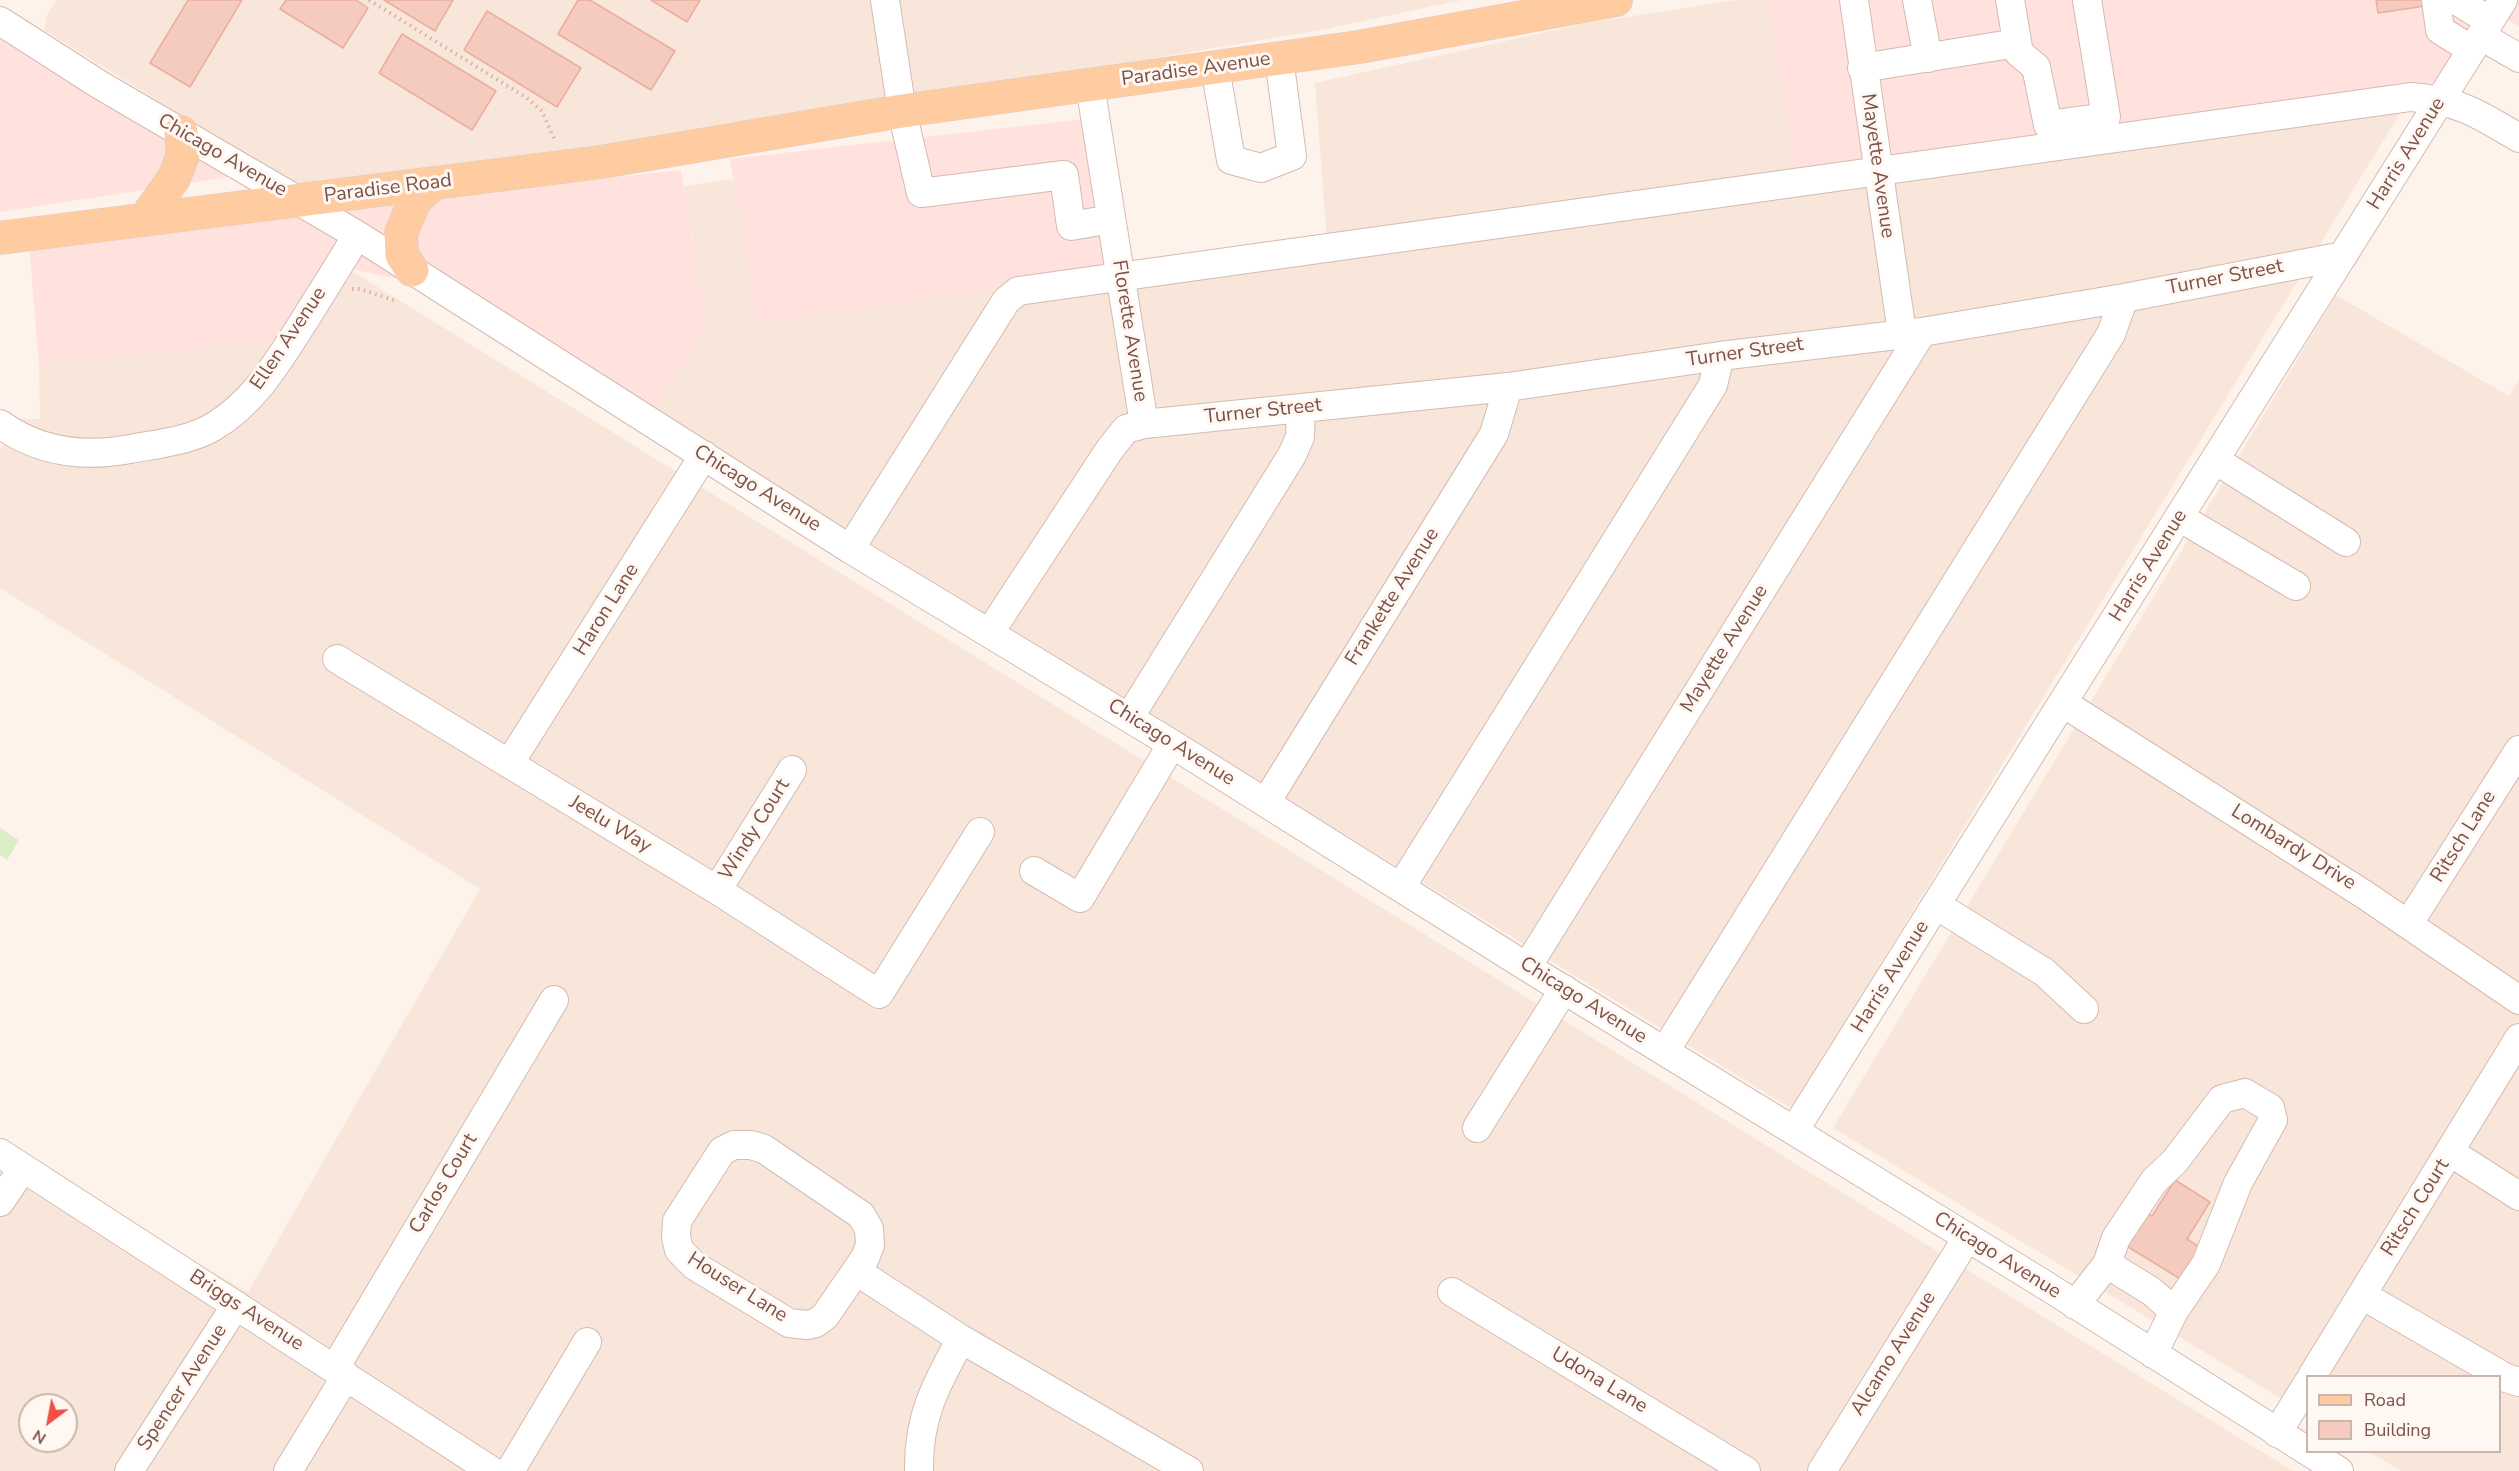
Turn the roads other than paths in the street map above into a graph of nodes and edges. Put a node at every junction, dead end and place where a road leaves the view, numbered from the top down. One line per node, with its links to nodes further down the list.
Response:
1 (885, 0): 19 (street)
2 (1616, 0): 12 (main road, Paradise Avenue)
3 (1854, 0): 16 (street, Mayette Avenue)
4 (1919, 0): 13 (street)
5 (2010, 0): 11 (street)
6 (2087, 0): 11 (street)
7 (2436, 0): 10 (street)
8 (2456, 0): 10 (street)
9 (0, 21): 20 (street, Chicago Avenue)
10 (2487, 27): 14 (street); 18 (street, Harris Avenue)
11 (2017, 43): 13 (street)
12 (1279, 58): 15 (main road, Paradise Avenue); 15 (street)
13 (1928, 58): 16 (street)
14 (2519, 58)
15 (1215, 67): 17 (main road, Paradise Avenue)
16 (1863, 68): 23 (street, Mayette Avenue)
17 (1090, 85): 19 (main road, Paradise Avenue); 26 (street, Florette Avenue)
18 (2441, 99): 22 (street); 23 (street); 30 (street, Harris Avenue)
19 (902, 111): 21 (main road, Paradise Avenue); 26 (street)
20 (181, 132): 25 (street, Chicago Avenue); 27 (main road)
21 (775, 133): 24 (main road, Paradise Road)
22 (2519, 138)
23 (1878, 171): 32 (street); 34 (street, Mayette Avenue)
24 (433, 184): 25 (main road, Paradise Road); 31 (main road)
25 (300, 201): 27 (main road, Paradise Road); 28 (street, Chicago Avenue)
26 (1111, 219): 32 (street, Florette Avenue)
27 (144, 220): 29 (main road, Paradise Road)
28 (357, 235): 31 (street, Chicago Avenue); 38 (street, Ellen Avenue)
29 (0, 238)
30 (2343, 256): 33 (street, Turner Street); 41 (street, Harris Avenue)
31 (411, 270): 40 (street, Chicago Avenue)
32 (1120, 275): 39 (street, Florette Avenue); 44 (street)
33 (2124, 297): 34 (street, Turner Street); 67 (street)
34 (1912, 332): 35 (street, Turner Street); 61 (street, Mayette Avenue)
35 (1720, 356): 36 (street, Turner Street); 57 (street)
36 (1508, 387): 37 (street, Turner Street); 54 (street, Frankette Avenue)
37 (1301, 408): 39 (street, Turner Street); 49 (street)
38 (0, 424)
39 (1144, 424): 46 (street, Florette Avenue)
40 (704, 455): 44 (street, Chicago Avenue); 52 (street, Haron Lane)
41 (2215, 460): 42 (street, Harris Avenue); 43 (street)
42 (2179, 517): 45 (street); 48 (street, Harris Avenue)
43 (2346, 542)
44 (850, 549): 46 (street, Chicago Avenue)
45 (2296, 586)
46 (990, 632): 49 (street, Chicago Avenue)
47 (338, 659): 52 (street, Jeelu Way)
48 (2062, 703): 59 (street, Harris Avenue); 60 (street, Lombardy Drive)
49 (1129, 718): 50 (street, Chicago Avenue)
50 (1172, 744): 54 (street, Chicago Avenue); 56 (street)
51 (2519, 750): 60 (street, Ritsch Lane)
52 (509, 764): 58 (street, Jeelu Way)
53 (792, 770): 58 (street, Windy Court)
54 (1266, 802): 57 (street, Chicago Avenue)
55 (980, 832): 58 (street, Jeelu Way)
56 (1034, 872)
57 (1401, 887): 61 (street, Chicago Avenue)
58 (717, 890)
59 (1936, 905): 65 (street); 69 (street, Harris Avenue)
60 (2409, 923): 63 (street, Lombardy Drive)
61 (1527, 967): 62 (street, Chicago Avenue)
62 (1564, 989): 67 (street, Chicago Avenue); 68 (street)
63 (2519, 999)
64 (554, 1000): 85 (street, Carlos Court)
65 (2084, 1009)
66 (2519, 1038): 70 (street, Ritsch Court)
67 (1665, 1052): 69 (street, Chicago Avenue)
68 (1477, 1128)
69 (1794, 1131): 74 (street, Chicago Avenue)
70 (2450, 1152): 72 (street); 78 (street, Ritsch Court)
71 (11, 1161): 73 (street); 79 (street, Briggs Avenue)
72 (2519, 1196)
73 (0, 1202)
74 (1967, 1238): 80 (street, Chicago Avenue); 101 (street, Alcamo Avenue)
75 (2107, 1264): 80 (street); 81 (street); 81 (street)
76 (856, 1271): 76 (street, Houser Lane); 82 (street)
77 (1452, 1292): 100 (street, Udona Lane)
78 (2362, 1295): 86 (street, Ritsch Court); 87 (street)
79 (236, 1305): 85 (street, Briggs Avenue); 94 (street, Spencer Avenue)
80 (2075, 1305): 84 (street, Chicago Avenue)
81 (2174, 1311): 84 (street)
82 (961, 1339): 98 (street); 99 (street)
83 (587, 1342): 97 (street)
84 (2153, 1354): 91 (street, Chicago Avenue)
85 (340, 1372): 95 (street, Carlos Court); 96 (street, Briggs Avenue)
86 (2313, 1375)
87 (2501, 1375)
88 (2501, 1375): 89 (street)
89 (2519, 1382)
90 (2306, 1385): 91 (street)
91 (2277, 1433): 92 (street, Chicago Avenue)
92 (2306, 1451)
93 (2310, 1453): 102 (street, Chicago Avenue)
94 (129, 1471)
95 (288, 1471)
96 (492, 1471)
97 (510, 1471)
98 (919, 1471)
99 (1189, 1471)
100 (1746, 1471)
101 (1822, 1471)
102 (2339, 1471)

